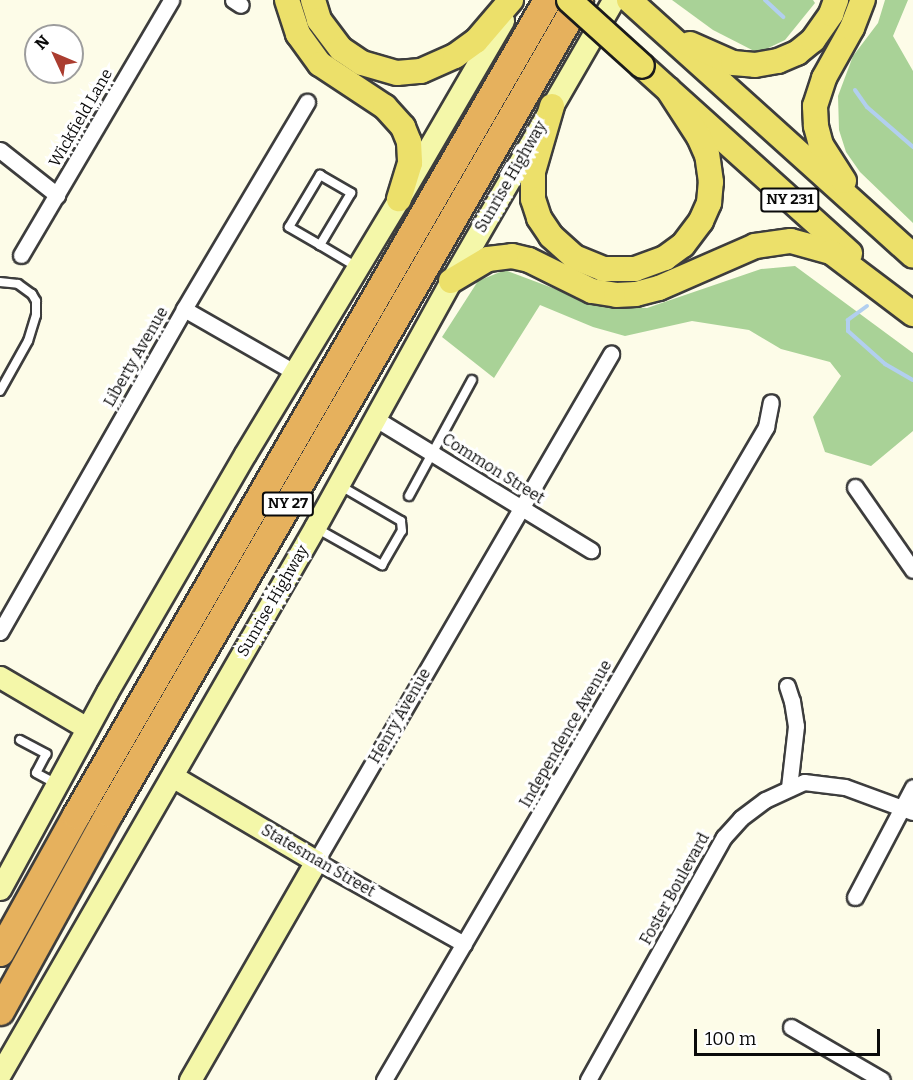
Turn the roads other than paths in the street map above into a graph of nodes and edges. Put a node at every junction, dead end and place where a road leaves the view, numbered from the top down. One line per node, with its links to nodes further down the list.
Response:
1 (171, 0): 17 (street, Wickfield Lane)
2 (288, 0): 18 (main road)
3 (313, 0): 4 (main road)
4 (513, 0): 18 (main road)
5 (547, 0): 56 (highway, NY 27)
6 (569, 0): 13 (main road, NY 231, bridge)
7 (579, 0): 57 (highway, Sunrise Highway / NY 27)
8 (613, 0): 15 (main road, Sunrise Highway)
9 (629, 0): 12 (main road, NY 231)
10 (836, 0): 12 (main road)
11 (863, 0): 19 (main road)
12 (662, 29): 19 (main road, NY 231)
13 (668, 89): 15 (main road); 27 (main road, NY 231)
14 (307, 102): 26 (street, Liberty Avenue)
15 (552, 106): 24 (main road, Sunrise Highway)
16 (0, 150): 17 (street)
17 (57, 195): 21 (street, Wickfield Lane)
18 (399, 199): 23 (main road)
19 (870, 217): 22 (main road, NY 231)
20 (320, 244): 20 (lane); 23 (lane)
21 (21, 255)
22 (913, 256)
23 (358, 268): 29 (main road)
24 (451, 281): 27 (main road); 33 (main road, Sunrise Highway)
25 (0, 282): 31 (lane)
26 (184, 309): 29 (street); 42 (street, Liberty Avenue)
27 (913, 312)
28 (611, 354): 38 (street, Henry Avenue)
29 (294, 372): 45 (main road)
30 (472, 380): 34 (lane)
31 (0, 391)
32 (771, 402): 55 (street, Independence Avenue)
33 (376, 419): 34 (street, Common Street); 35 (main road, Sunrise Highway)
34 (432, 452): 37 (lane); 38 (street, Common Street)
35 (339, 485): 39 (main road, Sunrise Highway); 39 (lane)
36 (855, 487): 41 (street)
37 (409, 496)
38 (522, 506): 40 (street, Common Street); 52 (street, Henry Avenue)
39 (315, 527): 47 (main road, Sunrise Highway)
40 (591, 550)
41 (913, 570)
42 (0, 632)
43 (0, 677): 45 (main road)
44 (787, 686): 49 (street)
45 (87, 728): 48 (main road)
46 (20, 740): 48 (lane)
47 (172, 776): 52 (main road, Statesman Street); 59 (main road, Sunrise Highway)
48 (56, 784): 53 (main road)
49 (789, 787): 51 (street, Foster Boulevard); 62 (street, Foster Boulevard)
50 (913, 787): 51 (street)
51 (908, 809): 54 (street)
52 (316, 861): 55 (street, Statesman Street); 60 (main road, Henry Avenue)
53 (0, 889)
54 (855, 897)
55 (464, 944): 61 (street, Independence Avenue)
56 (0, 952)
57 (0, 1011)
58 (791, 1027): 63 (street)
59 (0, 1074)
60 (190, 1080)
61 (384, 1080)
62 (588, 1080)
63 (882, 1080)

